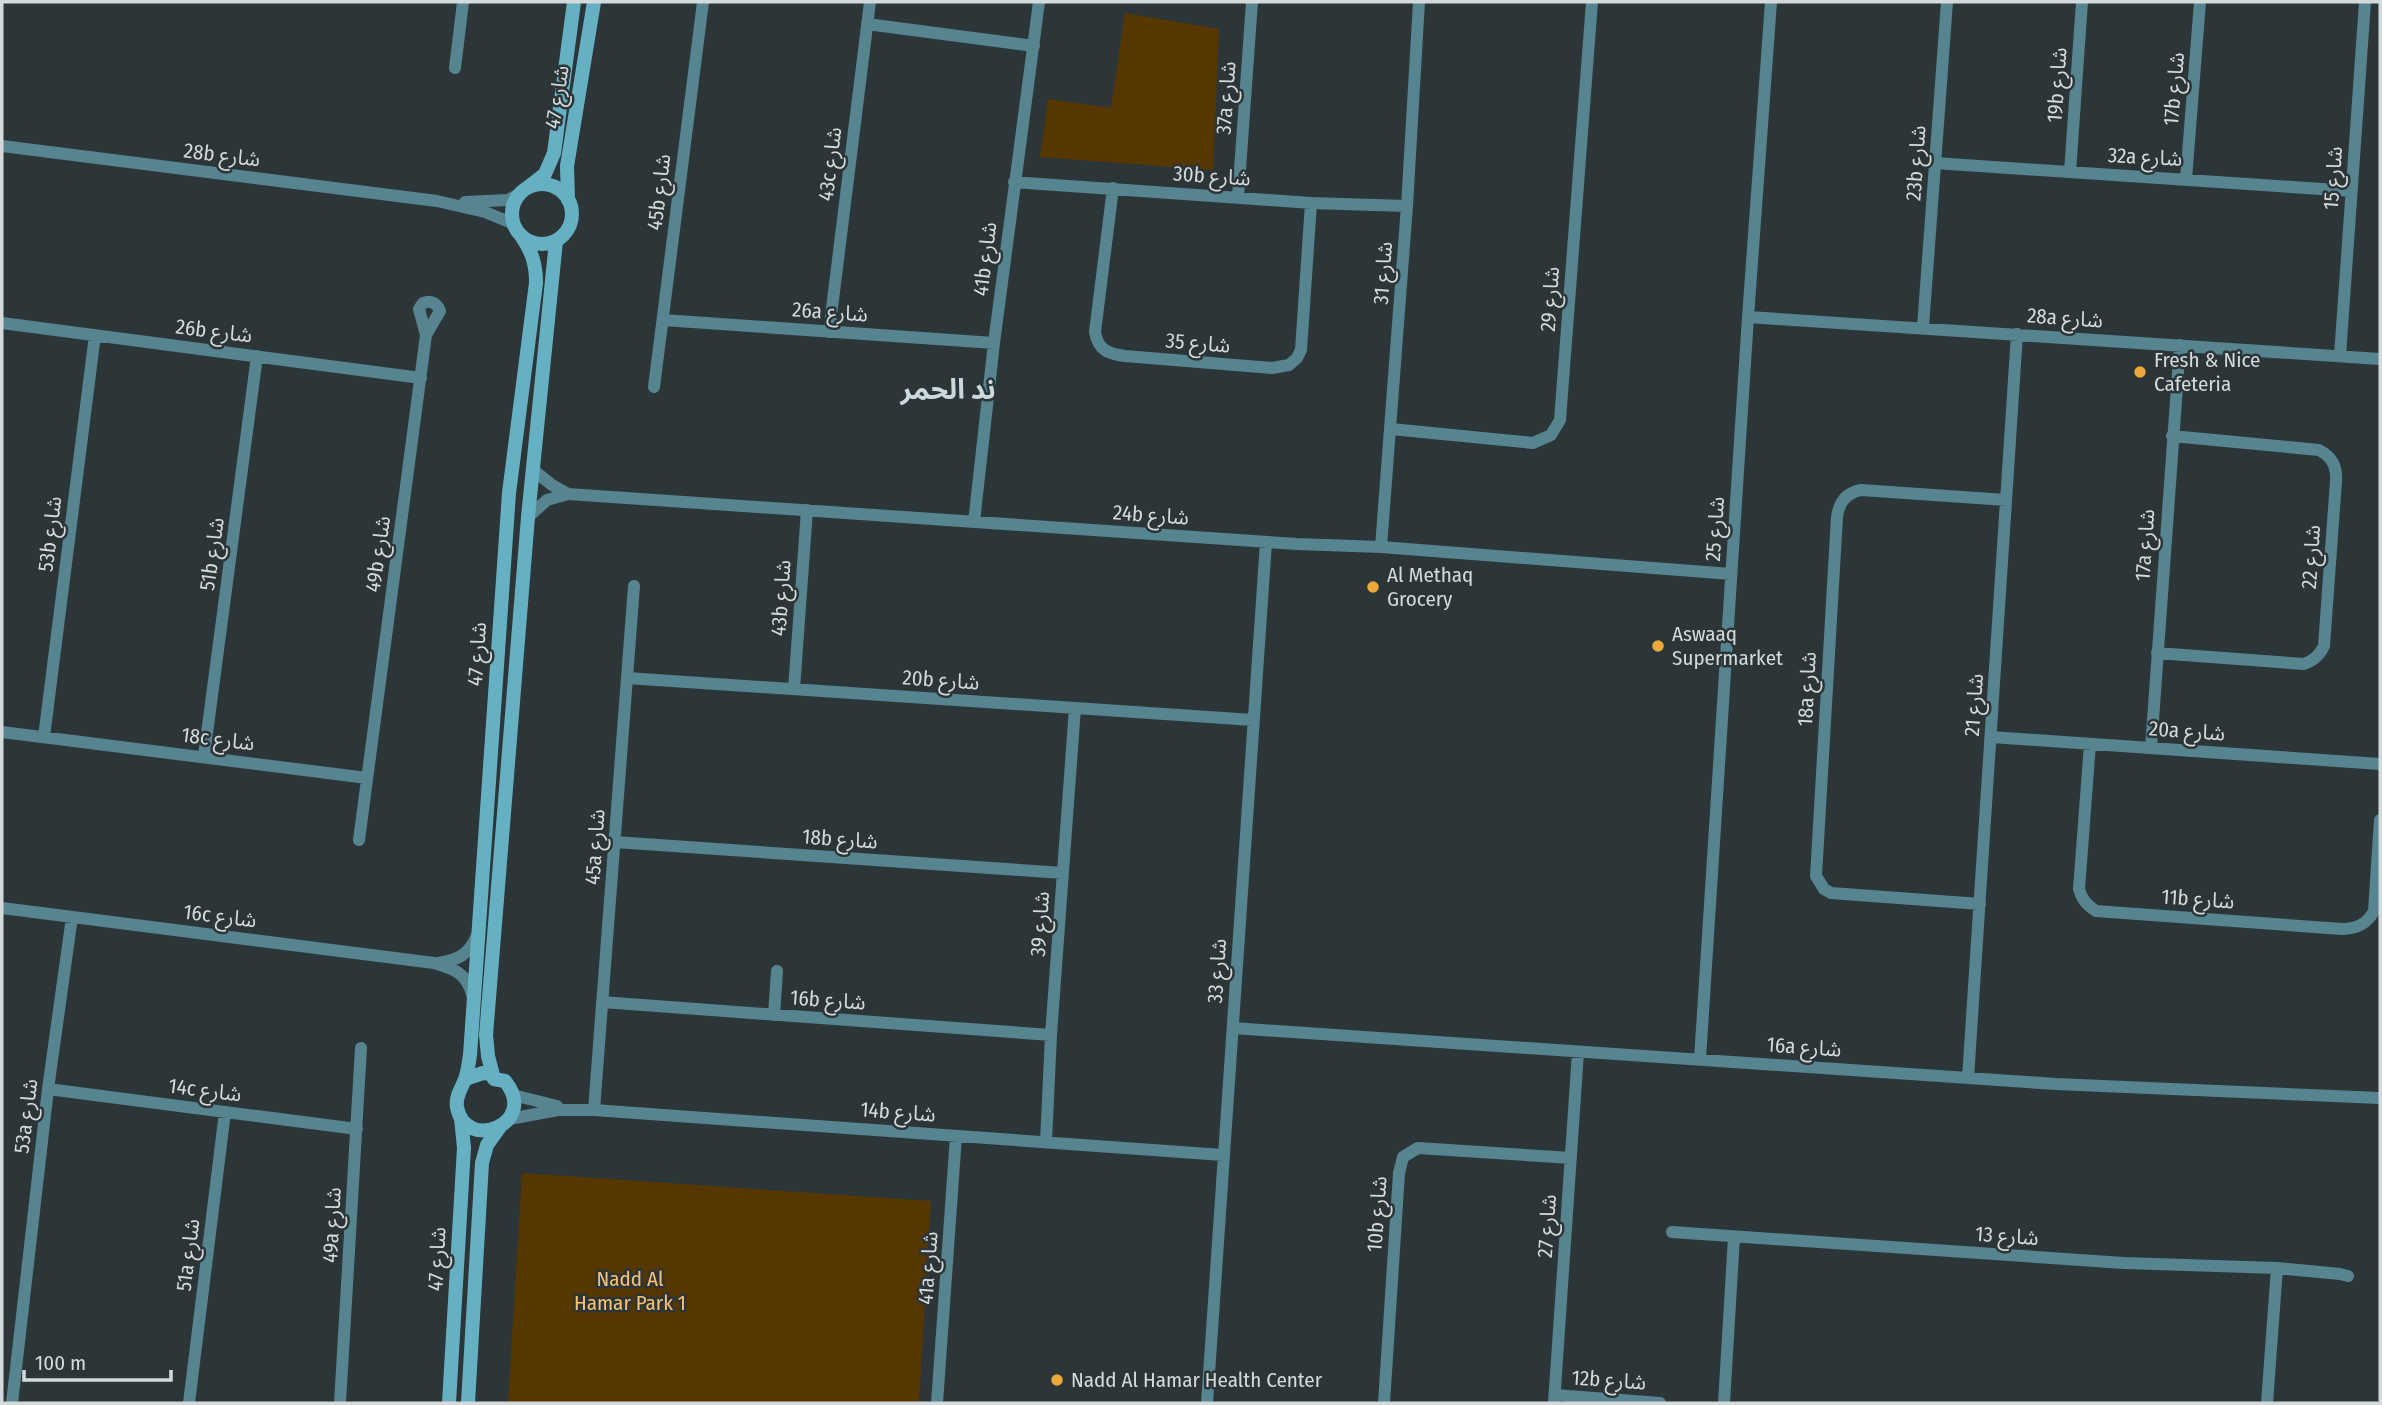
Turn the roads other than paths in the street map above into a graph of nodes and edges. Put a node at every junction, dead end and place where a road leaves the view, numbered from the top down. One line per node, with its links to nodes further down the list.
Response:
1 (463, 2): 17 (street)
2 (575, 2): 24 (street, شارع 47)
3 (594, 2): 27 (street, شارع 47)
4 (703, 2): 35 (street, 45b شارع)
5 (870, 2): 15 (street, 43c شارع)
6 (1039, 2): 16 (street, 41b شارع)
7 (1252, 2): 26 (street, 37a شارع)
8 (1419, 2): 30 (street, شارع 31)
9 (1592, 2): 49 (street, شارع 29)
10 (1771, 2): 34 (street, شارع 25)
11 (1947, 2): 19 (street, 23b شارع)
12 (2082, 2): 20 (street, 19b شارع)
13 (2200, 2): 21 (street, 17b شارع)
14 (2365, 2): 25 (street, شارع 15)
15 (867, 24): 16 (street); 38 (street, 43c شارع)
16 (1034, 46): 22 (street, 41b شارع)
17 (455, 68)
18 (2, 146): 28 (street, 28b شارع)
19 (1935, 163): 20 (street, 32a شارع); 37 (street, 23b شارع)
20 (2070, 172): 21 (street, 32a شارع)
21 (2186, 179): 25 (street, 32a شارع)
22 (1014, 182): 23 (street, 30b شارع); 42 (street, 41b شارع)
23 (1113, 188): 26 (street, 30b شارع); 29 (street, شارع 35)
24 (523, 191): 27 (street); 28 (street, 28b شارع); 31 (street)
25 (2351, 191): 45 (street, شارع 15)
26 (1238, 197): 29 (street, 30b شارع)
27 (568, 200): 33 (street)
28 (437, 201): 31 (street, 28b شارع)
29 (1311, 203): 30 (street, 30b شارع)
30 (1407, 206): 49 (street, شارع 31)
31 (514, 224): 32 (street)
32 (522, 237): 33 (street); 81 (street, شارع 47)
33 (556, 241): 51 (street, شارع 47)
34 (1748, 317): 37 (street, 28a شارع); 59 (street, شارع 25)
35 (663, 320): 38 (street, 26a شارع); 48 (street, 45b شارع)
36 (2, 323): 40 (street, 26b شارع)
37 (1923, 327): 39 (street, 28a شارع)
38 (829, 332): 42 (street, 26a شارع)
39 (2017, 334): 43 (street, 28a شارع); 53 (street, شارع 21)
40 (95, 335): 44 (street, 26b شارع); 67 (street, 53b شارع)
41 (426, 335): 47 (street, 49b شارع)
42 (994, 343): 56 (street, 41b شارع)
43 (2180, 345): 45 (street, 28a شارع); 50 (street, 17a شارع)
44 (257, 356): 47 (street, 26b شارع); 71 (street, 51b شارع)
45 (2340, 356): 46 (street, 28a شارع)
46 (2380, 359)
47 (421, 377): 73 (street, 49b شارع)
48 (654, 387)
49 (1391, 429): 58 (street, شارع 31)
50 (2172, 436): 61 (street, 17a شارع); 61 (street, شارع 22)
51 (533, 469): 52 (street); 55 (street, شارع 47)
52 (568, 494): 54 (street, 24b شارع); 55 (street, 24b شارع)
53 (2006, 500): 68 (street, شارع 21); 78 (street, 18a شارع)
54 (807, 510): 56 (street, 24b شارع); 63 (street, 43b شارع)
55 (528, 517): 94 (street, شارع 47)
56 (974, 522): 57 (street, 24b شارع)
57 (1266, 542): 58 (street, 24b شارع); 65 (street, شارع 33)
58 (1381, 547): 59 (street, 24b شارع)
59 (1731, 574): 91 (street, شارع 25)
60 (634, 586): 62 (street, 45a شارع)
61 (2157, 653): 70 (street, 17a شارع)
62 (627, 678): 63 (street, 20b شارع); 76 (street, 45a شارع)
63 (794, 689): 64 (street, 20b شارع)
64 (1074, 708): 65 (street, 20b شارع); 77 (street, شارع 39)
65 (1254, 720): 87 (street, شارع 33)
66 (2, 732): 67 (street, 18c شارع)
67 (44, 737): 71 (street, 18c شارع)
68 (1991, 737): 69 (street, 20a شارع); 78 (street, شارع 21)
69 (2090, 744): 70 (street, 20a شارع); 74 (street, 11b شارع)
70 (2151, 748): 72 (street, 20a شارع)
71 (204, 756): 73 (street, 18c شارع)
72 (2380, 764)
73 (367, 778): 75 (street)
74 (2380, 820)
75 (359, 840)
76 (615, 842): 77 (street, 18b شارع); 85 (street, 45a شارع)
77 (1063, 873): 88 (street, شارع 39)
78 (1980, 904): 92 (street, شارع 21)
79 (2, 908): 80 (street, 16c شارع)
80 (72, 917): 82 (street, 16c شارع); 95 (street, 53a شارع)
81 (477, 935): 82 (street, 16c شارع); 84 (street, شارع 47)
82 (434, 963): 84 (street, 16c شارع)
83 (777, 971): 86 (street)
84 (472, 995): 93 (street, شارع 47)
85 (602, 1002): 86 (street, 16b شارع); 99 (street, 45a شارع)
86 (774, 1015): 88 (street, 16b شارع)
87 (1233, 1028): 90 (street, 16a شارع); 106 (street, شارع 33)
88 (1051, 1035): 105 (street, شارع 39)
89 (361, 1048): 103 (street, 49a شارع)
90 (1578, 1052): 91 (street, 16a شارع); 107 (street, شارع 27)
91 (1700, 1059): 92 (street, 16a شارع)
92 (1968, 1078): 97 (street, 16a شارع)
93 (466, 1079): 94 (street); 101 (street)
94 (494, 1079): 96 (street)
95 (48, 1089): 100 (street, 14c شارع); 114 (street, 53a شارع)
96 (513, 1095): 98 (street, 14b شارع); 102 (street)
97 (2377, 1099)
98 (571, 1109): 99 (street, 14b شارع); 102 (street, 14b شارع)
99 (594, 1110): 104 (street, 14b شارع)
100 (225, 1112): 103 (street, 14c شارع); 115 (street, 51a شارع)
101 (461, 1118): 102 (street); 117 (street, شارع 47)
102 (504, 1123): 112 (street, شارع 47)
103 (357, 1129): 116 (street, 49a شارع)
104 (956, 1136): 105 (street, 14b شارع); 120 (street, 41a شارع)
105 (1046, 1142): 106 (street, 14b شارع)
106 (1223, 1155): 121 (street, شارع 33)
107 (1571, 1158): 113 (street, شارع 27); 122 (street, 10b شارع)
108 (1672, 1233): 109 (street, شارع 13)
109 (1734, 1237): 110 (street, شارع 13); 124 (street)
110 (2277, 1268): 111 (street, شارع 13); 125 (street)
111 (2348, 1276)
112 (470, 1376): 118 (street, شارع 47); 119 (street)
113 (1554, 1399): 123 (street, 12b شارع)
114 (12, 1403)
115 (189, 1403)
116 (340, 1403)
117 (449, 1403)
118 (468, 1403)
119 (478, 1403)
120 (937, 1403)
121 (1208, 1403)
122 (1384, 1403)
123 (1660, 1403)
124 (1724, 1403)
125 (2267, 1403)

